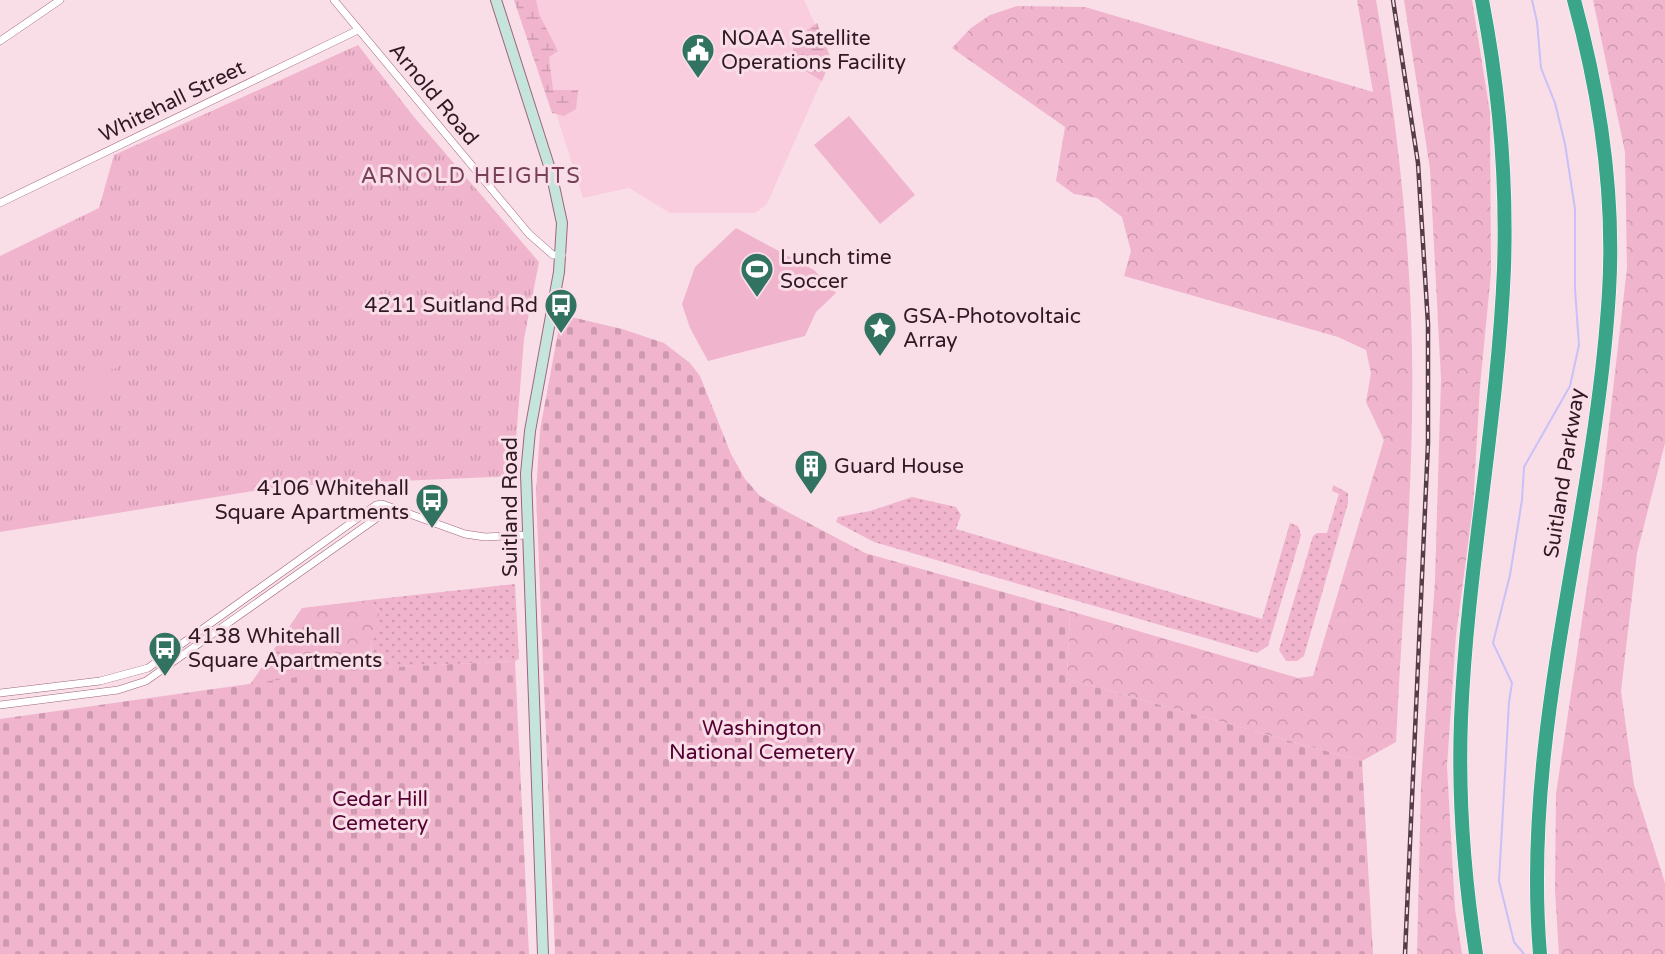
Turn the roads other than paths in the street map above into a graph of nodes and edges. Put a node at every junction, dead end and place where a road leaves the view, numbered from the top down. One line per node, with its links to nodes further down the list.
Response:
1 (60, 0): 7 (street)
2 (334, 0): 6 (street, Arnold Road)
3 (496, 0): 9 (main road, Suitland Road)
4 (1482, 0): 15 (highway)
5 (1574, 0): 16 (highway, Suitland Parkway)
6 (358, 30): 8 (street, Whitehall Street); 9 (street, Arnold Road)
7 (0, 41)
8 (0, 203)
9 (562, 255): 11 (main road, Suitland Road)
10 (391, 508): 11 (street); 12 (street); 13 (street)
11 (527, 535): 14 (main road, Suitland Road)
12 (0, 693)
13 (0, 705)
14 (543, 954)
15 (1476, 954)
16 (1539, 954)

